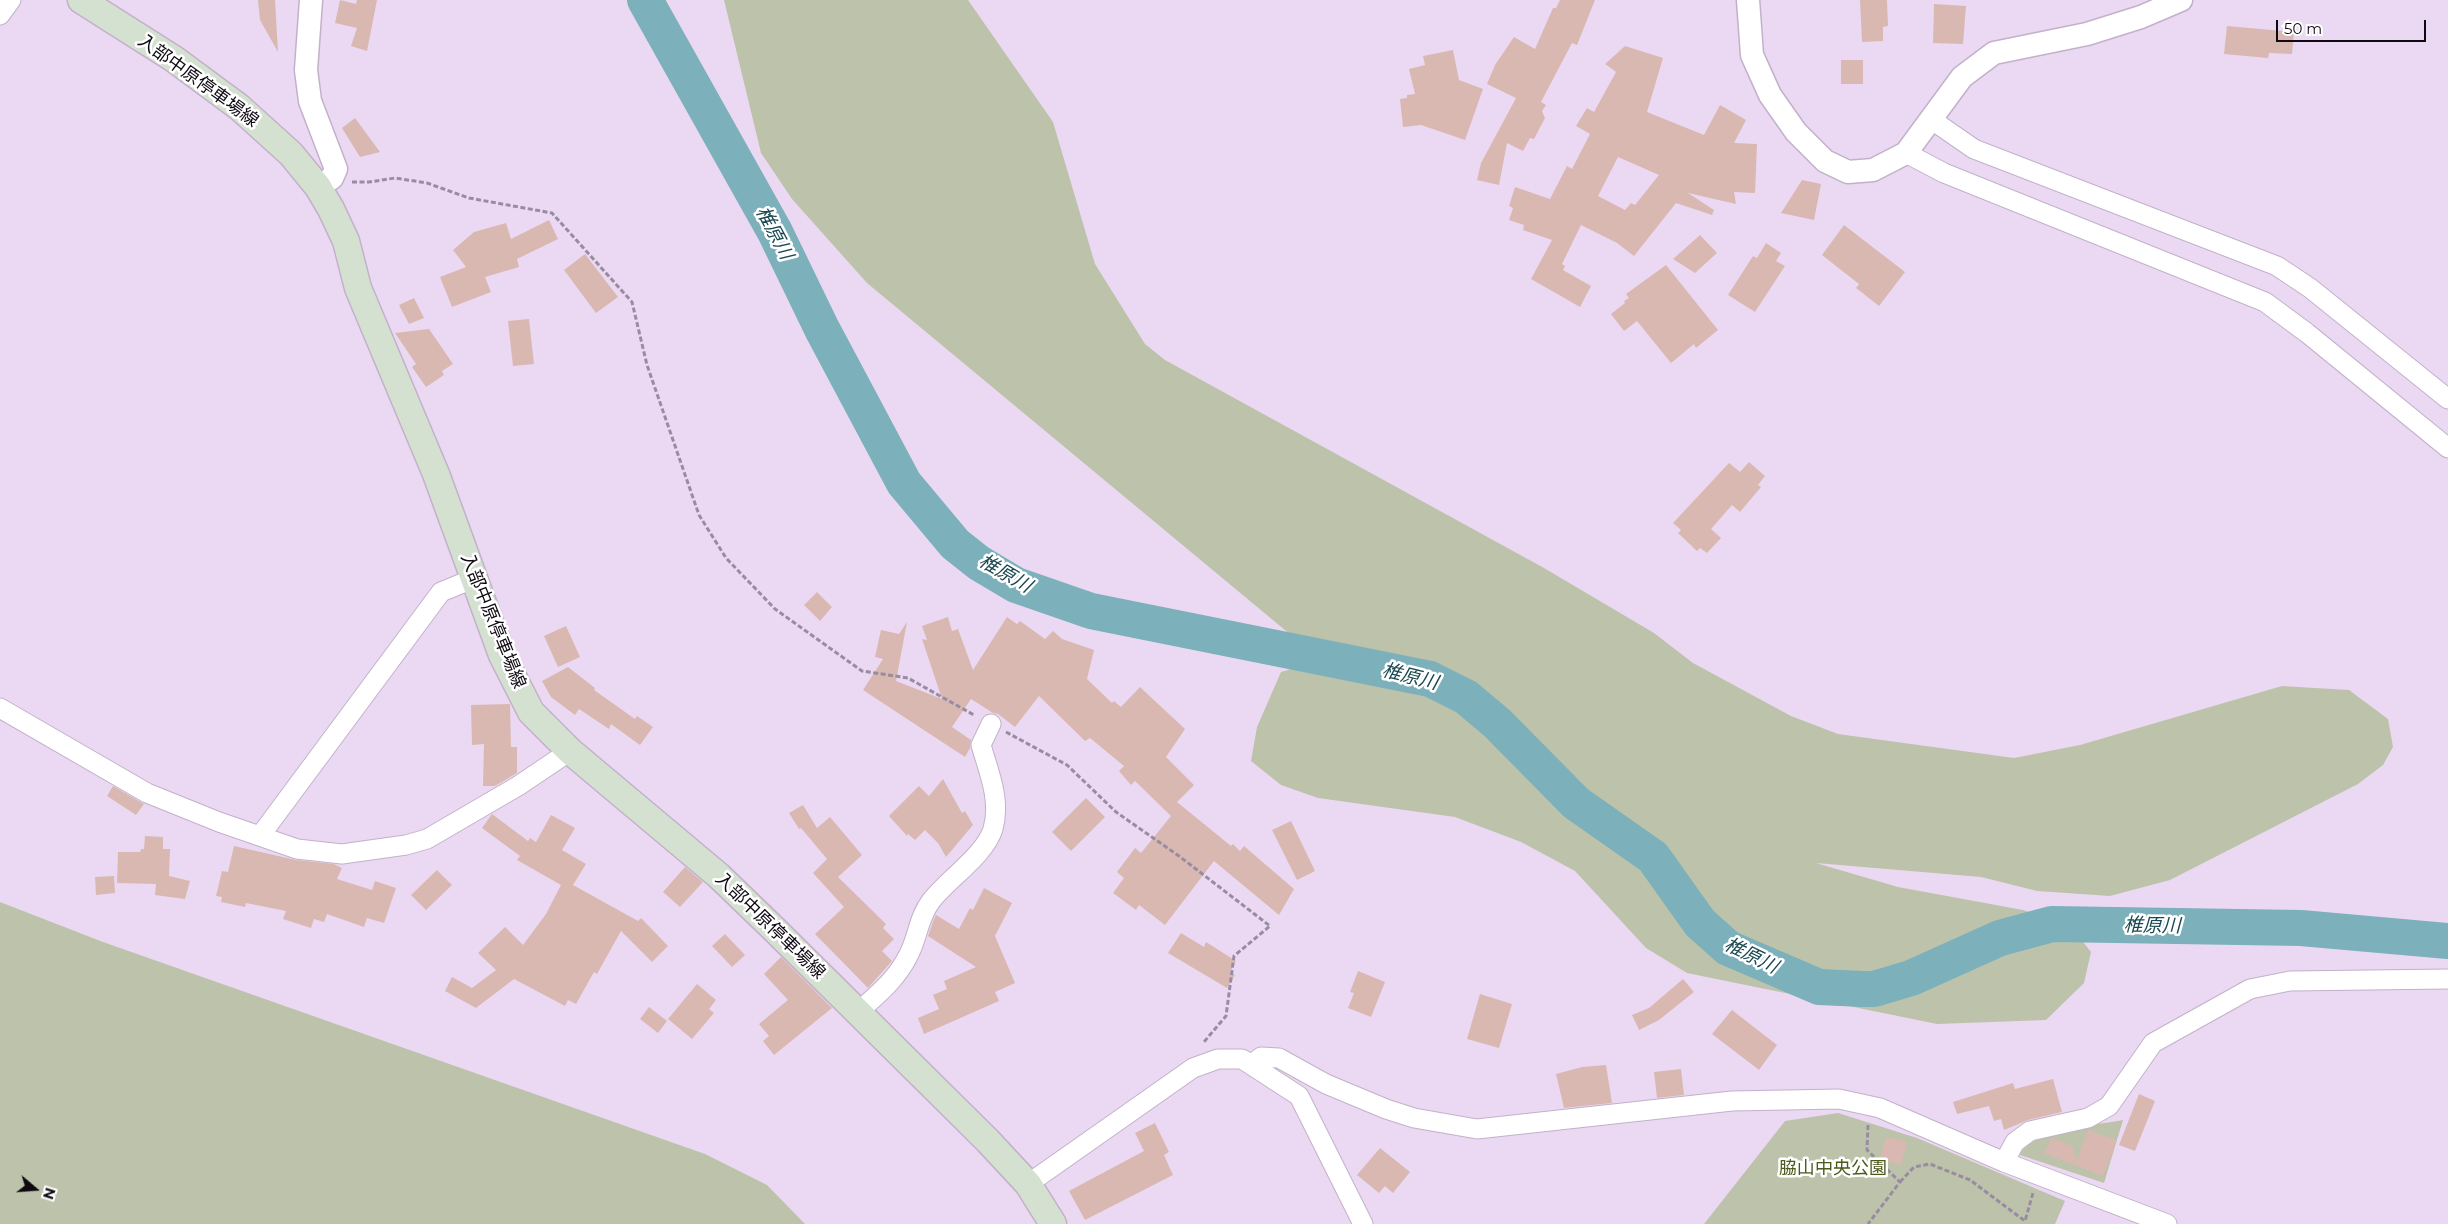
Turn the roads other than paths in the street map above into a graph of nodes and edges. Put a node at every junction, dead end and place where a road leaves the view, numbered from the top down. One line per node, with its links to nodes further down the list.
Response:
1 (11, 0): 6 (street)
2 (81, 0): 9 (main road, 入部中原停車場線)
3 (311, 0): 9 (street)
4 (1748, 0): 8 (street)
5 (2181, 0): 7 (street)
6 (0, 15)
7 (1932, 120): 8 (street); 10 (street)
8 (1906, 153): 11 (street)
9 (325, 183): 12 (main road, 入部中原停車場線)
10 (2448, 400)
11 (2448, 448)
12 (475, 578): 15 (main road, 入部中原停車場線); 16 (street)
13 (0, 708): 16 (street)
14 (991, 724): 18 (street)
15 (570, 751): 16 (street); 18 (main road, 入部中原停車場線)
16 (260, 836)
17 (2448, 979): 20 (street)
18 (858, 1012): 21 (main road, 入部中原停車場線)
19 (1252, 1064): 20 (street); 21 (street); 23 (street)
20 (2004, 1162): 24 (street)
21 (1028, 1184): 22 (main road, 入部中原停車場線)
22 (1053, 1224)
23 (1363, 1224)
24 (2168, 1224)

